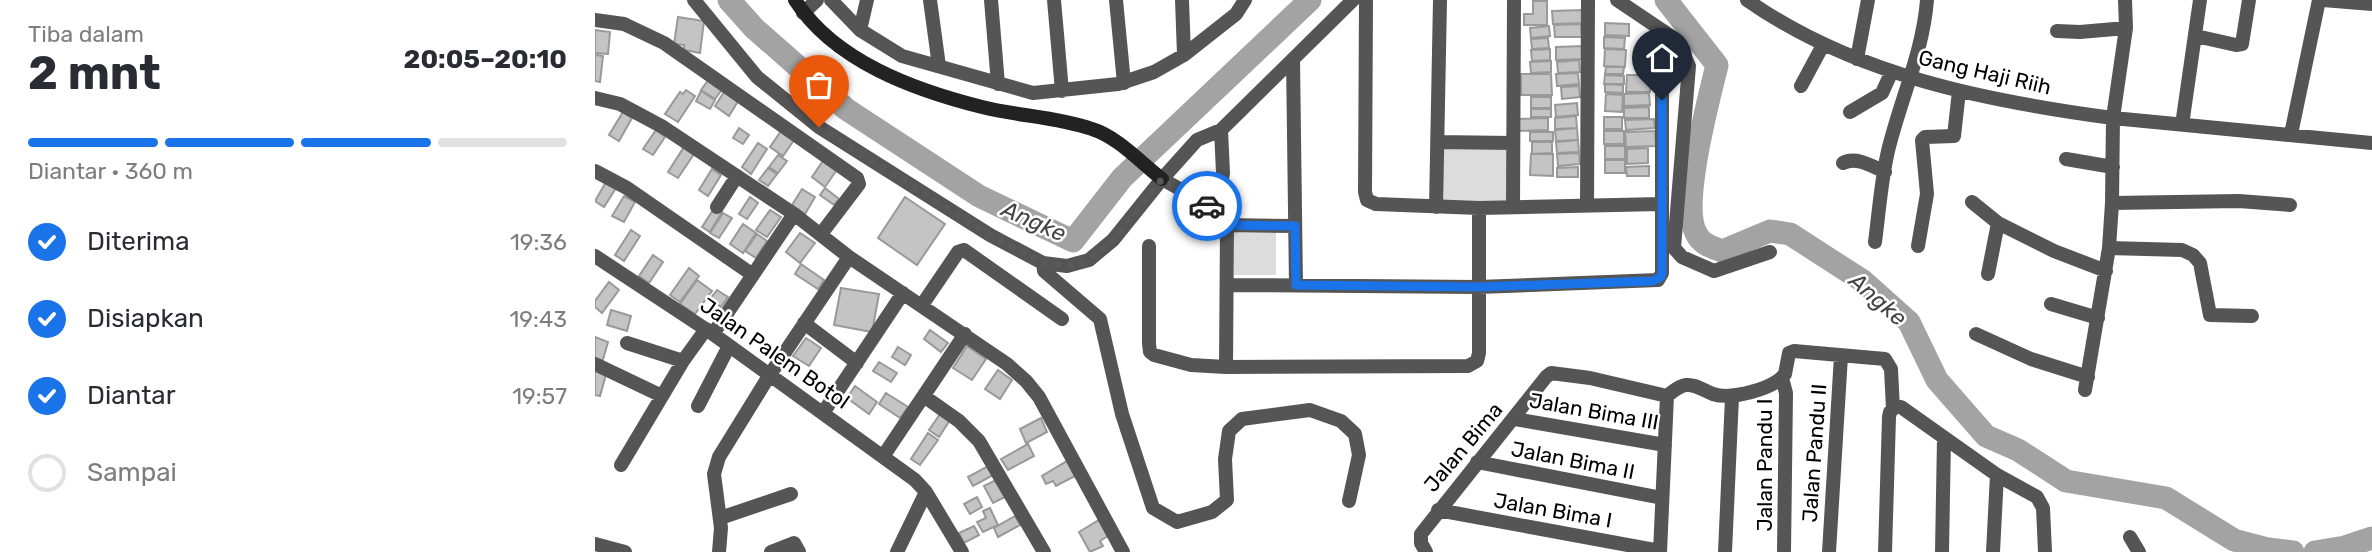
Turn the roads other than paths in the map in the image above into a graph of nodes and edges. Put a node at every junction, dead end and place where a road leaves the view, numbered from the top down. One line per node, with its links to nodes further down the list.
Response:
1 (694, 0): 82 (street)
2 (817, 0): 25 (street)
3 (831, 0): 28 (street)
4 (867, 0): 28 (street)
5 (930, 0): 36 (street)
6 (991, 0): 40 (street)
7 (1054, 0): 42 (street)
8 (1116, 0): 39 (street)
9 (1182, 0): 33 (street)
10 (1245, 0): 33 (street)
11 (1353, 0): 34 (street)
12 (1366, 0): 66 (street)
13 (1440, 0): 50 (street)
14 (1514, 0): 51 (street)
15 (1588, 0): 64 (street)
16 (1617, 0): 29 (street)
17 (1747, 0): 32 (street, Gang Haji Riih)
18 (1868, 0): 35 (street)
19 (1927, 0): 38 (street)
20 (2125, 0): 27 (street)
21 (2200, 0): 31 (street)
22 (2249, 0): 31 (street)
23 (2321, 0): 24 (street); 49 (street)
24 (2372, 4)
25 (799, 6): 59 (street)
26 (595, 20): 74 (street)
27 (2126, 28): 30 (street); 46 (street)
28 (860, 30): 36 (street)
29 (1662, 31): 62 (street); 79 (street)
30 (2057, 31)
31 (2196, 36): 47 (street)
32 (1823, 45): 35 (street, Gang Haji Riih); 41 (street)
33 (1184, 55): 39 (street)
34 (1293, 59): 48 (street); 73 (street)
35 (1857, 60): 37 (street, Gang Haji Riih)
36 (939, 66): 40 (street)
37 (1892, 71): 38 (street, Gang Haji Riih); 45 (street)
38 (1910, 76): 43 (street, Gang Haji Riih); 57 (street)
39 (1124, 83): 42 (street)
40 (997, 84): 42 (street)
41 (1801, 86)
42 (1062, 91)
43 (1959, 91): 46 (street, Gang Haji Riih); 77 (street)
44 (595, 99): 58 (street)
45 (1850, 112)
46 (2113, 118): 47 (street, Gang Haji Riih); 55 (street)
47 (2182, 125): 49 (street, Gang Haji Riih)
48 (1221, 130): 59 (street); 69 (street)
49 (2291, 134): 52 (street, Gang Haji Riih)
50 (1438, 142): 51 (street); 66 (street)
51 (1511, 143): 67 (street)
52 (2372, 143)
53 (2066, 159): 55 (street)
54 (1843, 163): 57 (street)
55 (2113, 167): 61 (street)
56 (595, 171): 85 (street)
57 (1885, 172): 75 (street)
58 (737, 176): 65 (street); 70 (street)
59 (1159, 176): 69 (street); 82 (street)
60 (1972, 202): 71 (street)
61 (2112, 203): 63 (street); 78 (street)
62 (1661, 204): 64 (street); 88 (street)
63 (2290, 205)
64 (1587, 206): 67 (street)
65 (717, 207)
66 (1436, 207): 68 (street)
67 (1513, 207): 68 (street)
68 (1479, 208): 88 (street)
69 (1216, 213): 72 (street)
70 (794, 214): 74 (street); 85 (street)
71 (1998, 223): 83 (street); 84 (street)
72 (1227, 225): 73 (street); 86 (street)
73 (1295, 226): 87 (street)
74 (821, 234): 81 (street)
75 (1875, 242)
76 (1149, 246): 105 (street)
77 (1918, 247)
78 (2109, 248): 83 (street); 92 (street)
79 (1770, 253)
80 (595, 256): 96 (street, Jalan Palem Botol)
81 (849, 257): 89 (street); 95 (street)
82 (1043, 263): 125 (street)
83 (2106, 271): 93 (street)
84 (1988, 274)
85 (753, 275): 96 (street)
86 (1227, 285): 87 (street); 105 (street)
87 (1296, 285): 88 (street)
88 (1478, 287): 105 (street)
89 (903, 293): 91 (street); 103 (street)
90 (2051, 304): 93 (street)
91 (922, 305): 94 (street); 97 (street)
92 (2252, 316)
93 (2098, 318): 98 (street)
94 (1062, 319)
95 (804, 323): 103 (street); 106 (street)
96 (709, 331): 100 (street, Jalan Palem Botol); 102 (street)
97 (965, 334): 110 (street); 130 (street)
98 (1976, 334)
99 (627, 343): 102 (street)
100 (729, 346): 106 (street, Jalan Palem Botol); 112 (street)
101 (1841, 356): 107 (street); 113 (street); 142 (street, Jalan Pandu II)
102 (683, 361): 108 (street)
103 (857, 363): 114 (street)
104 (595, 364): 108 (street)
105 (1226, 367)
106 (769, 376): 114 (street, Jalan Palem Botol); 127 (street)
107 (1782, 379): 111 (street); 141 (street, Jalan Pandu I)
108 (662, 396): 120 (street)
109 (1667, 396): 111 (street); 115 (street, Jalan Bima); 117 (street)
110 (925, 397): 118 (street); 138 (street)
111 (1732, 397): 140 (street)
112 (698, 406)
113 (1895, 407): 116 (street); 143 (street)
114 (823, 413): 118 (street, Jalan Palem Botol)
115 (1514, 419): 117 (street, Jalan Bima III); 119 (street, Jalan Bima)
116 (1944, 438): 121 (street); 144 (street)
117 (1665, 445): 124 (street)
118 (884, 455): 122 (street, Jalan Palem Botol)
119 (1477, 462): 124 (street, Jalan Bima II); 126 (street, Jalan Bima)
120 (621, 465)
121 (1997, 475): 145 (street); 146 (street)
122 (926, 492): 136 (street); 137 (street, Jalan Palem Botol)
123 (791, 494): 127 (street)
124 (1662, 498): 131 (street)
125 (1349, 501)
126 (1438, 510): 131 (street, Jalan Bima I); 139 (street, Jalan Bima)
127 (720, 518): 133 (street)
128 (2130, 537): 147 (street)
129 (595, 544): 132 (street)
130 (1117, 550)
131 (1660, 551)
132 (625, 552)
133 (719, 552)
134 (771, 552): 135 (street)
135 (799, 552)
136 (897, 552)
137 (962, 552)
138 (1044, 552)
139 (1426, 552)
140 (1725, 552)
141 (1784, 552)
142 (1829, 552)
143 (1885, 552)
144 (1942, 552)
145 (1993, 552)
146 (2045, 552)
147 (2139, 552)

